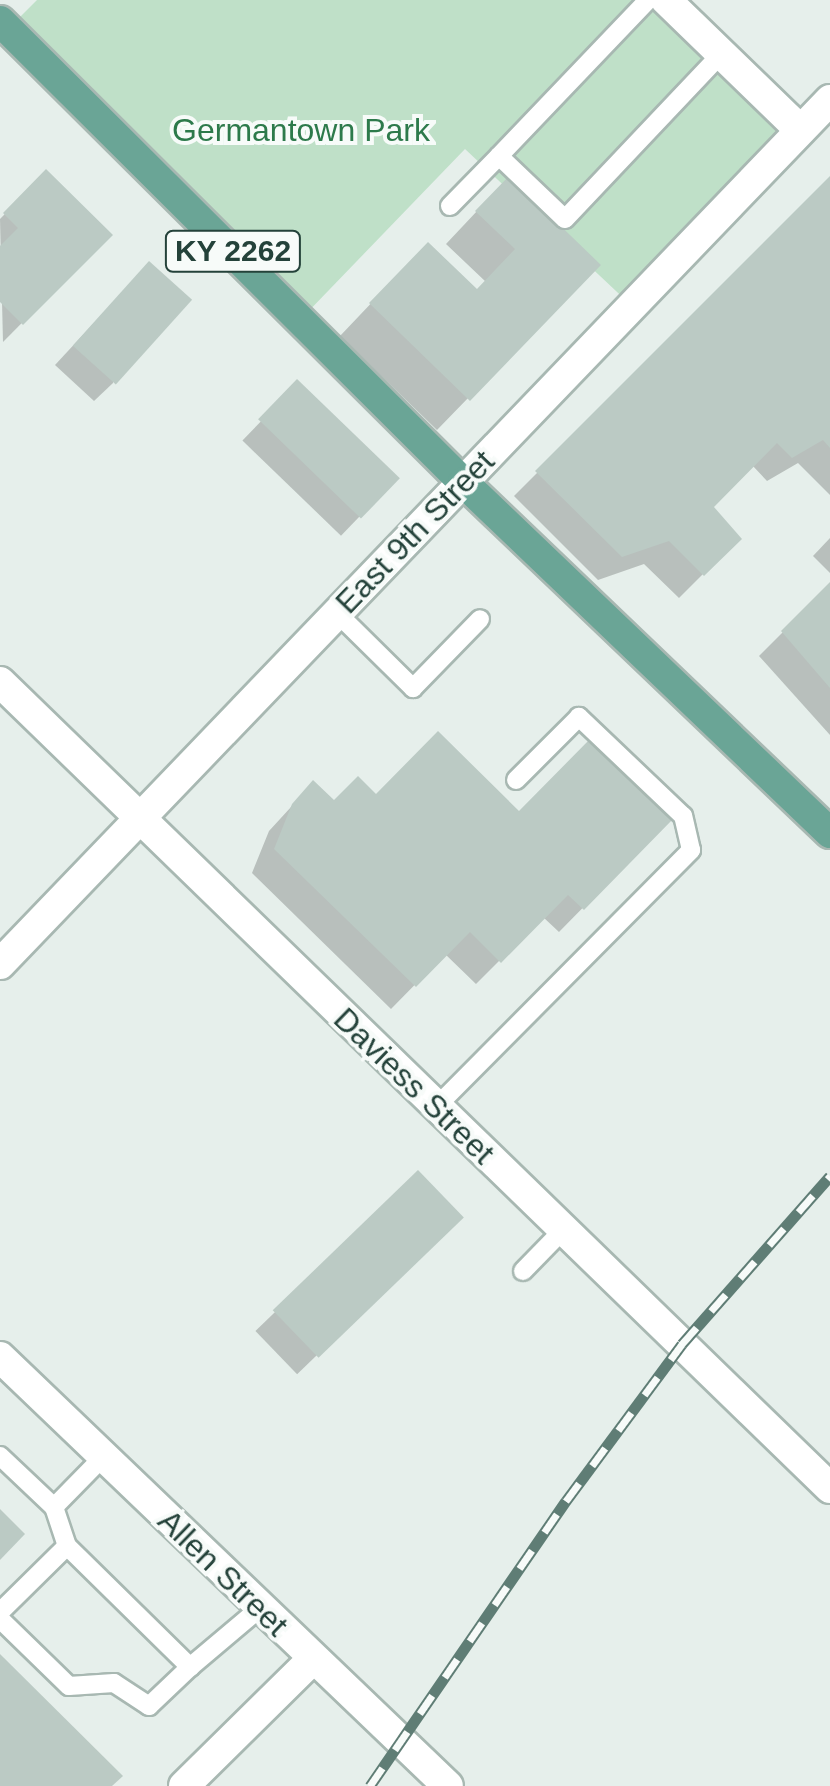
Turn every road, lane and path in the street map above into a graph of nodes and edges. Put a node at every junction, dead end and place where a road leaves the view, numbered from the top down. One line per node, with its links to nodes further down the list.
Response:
1 (648, 0): 7 (lane)
2 (666, 0): 4 (street)
3 (0, 21): 9 (main road, KY 2262)
4 (721, 54): 6 (street); 7 (lane)
5 (830, 100): 6 (street, East 9th Street)
6 (800, 130): 9 (street, East 9th Street)
7 (499, 156): 8 (lane)
8 (450, 206)
9 (464, 482): 10 (street, East 9th Street); 15 (main road, KY 2262)
10 (337, 613): 11 (lane); 14 (street, East 9th Street)
11 (480, 619)
12 (0, 682): 14 (street, Daviess Street)
13 (516, 780): 17 (lane)
14 (137, 820): 16 (street, East 9th Street); 17 (street, Daviess Street)
15 (830, 833)
16 (0, 964)
17 (436, 1107): 18 (street, Daviess Street)
18 (564, 1230): 19 (lane); 23 (street, Daviess Street)
19 (523, 1271)
20 (0, 1357): 22 (street, Allen Street)
21 (0, 1456): 24 (lane)
22 (103, 1456): 24 (lane); 26 (street, Allen Street)
23 (830, 1488)
24 (54, 1507): 25 (lane)
25 (67, 1546): 27 (lane); 29 (lane)
26 (260, 1608): 28 (street, Allen Street); 29 (lane)
27 (0, 1615): 29 (lane)
28 (313, 1659): 30 (street); 31 (street, Allen Street)
29 (190, 1667)
30 (184, 1786)
31 (448, 1786)

